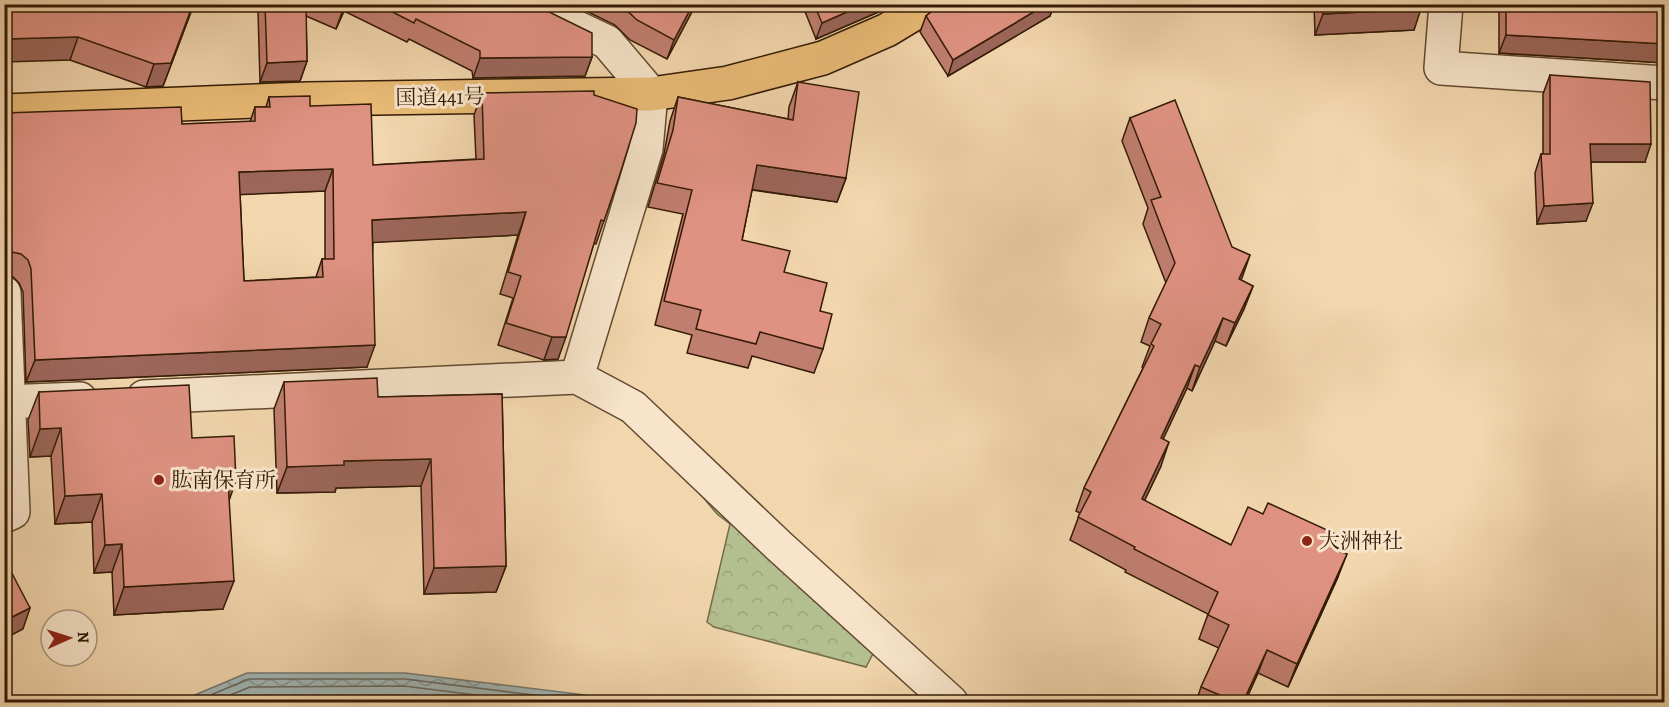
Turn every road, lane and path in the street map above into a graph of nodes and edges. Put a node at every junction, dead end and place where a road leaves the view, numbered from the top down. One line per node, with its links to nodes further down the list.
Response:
1 (527, 4): 5 (street)
2 (930, 4): 5 (highway, 国道441号)
3 (1446, 4): 4 (street)
4 (1665, 83)
5 (651, 94): 6 (highway, 国道441号); 8 (street)
6 (4, 111)
7 (4, 293): 9 (street)
8 (576, 376): 9 (street); 11 (street)
9 (6, 402): 10 (street)
10 (4, 516)
11 (951, 702)

